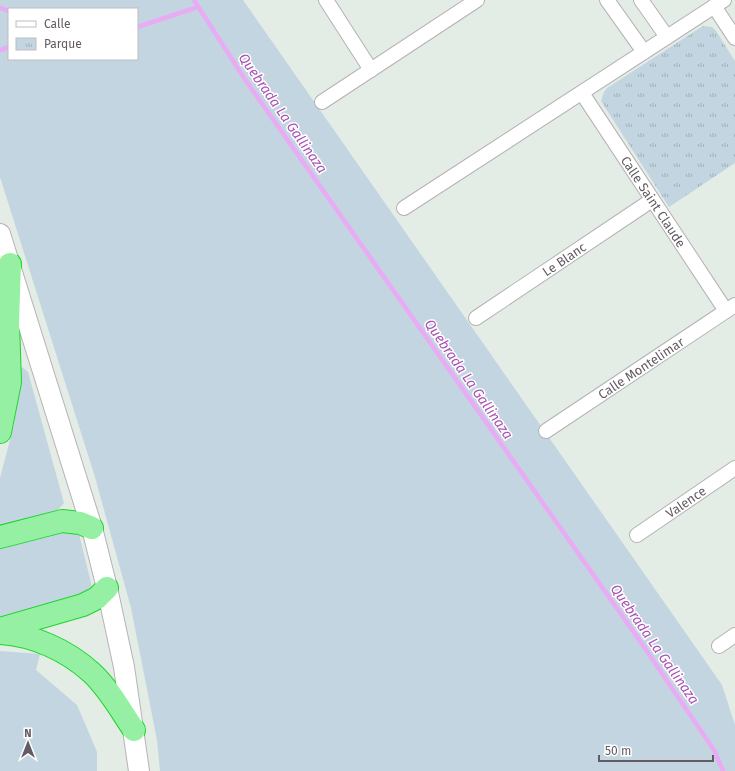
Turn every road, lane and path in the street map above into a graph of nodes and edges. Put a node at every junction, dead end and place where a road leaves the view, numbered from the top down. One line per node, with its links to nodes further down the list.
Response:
1 (326, 0): 9 (street)
2 (477, 0): 9 (street)
3 (607, 0): 8 (street)
4 (641, 0): 6 (street)
5 (719, 3): 6 (street); 7 (street)
6 (667, 37): 8 (street)
7 (735, 38)
8 (644, 52): 10 (street)
9 (371, 70): 11 (street)
10 (582, 93): 12 (street, Calle Saint Claude); 13 (street)
11 (322, 102)
12 (652, 200): 16 (street, Calle Saint Claude); 17 (street, Le Blanc)
13 (404, 208)
14 (0, 234): 15 (street)
15 (10, 264): 19 (highway); 21 (street)
16 (730, 308): 18 (street, Calle Montelimar)
17 (476, 318)
18 (546, 431)
19 (0, 432)
20 (735, 468): 22 (street, Valence)
21 (92, 528): 23 (highway); 24 (street)
22 (637, 535)
23 (0, 537)
24 (108, 588): 25 (highway); 29 (street)
25 (0, 629)
26 (0, 633): 29 (highway)
27 (735, 635): 28 (street)
28 (719, 646)
29 (134, 730): 30 (street)
30 (139, 771)

